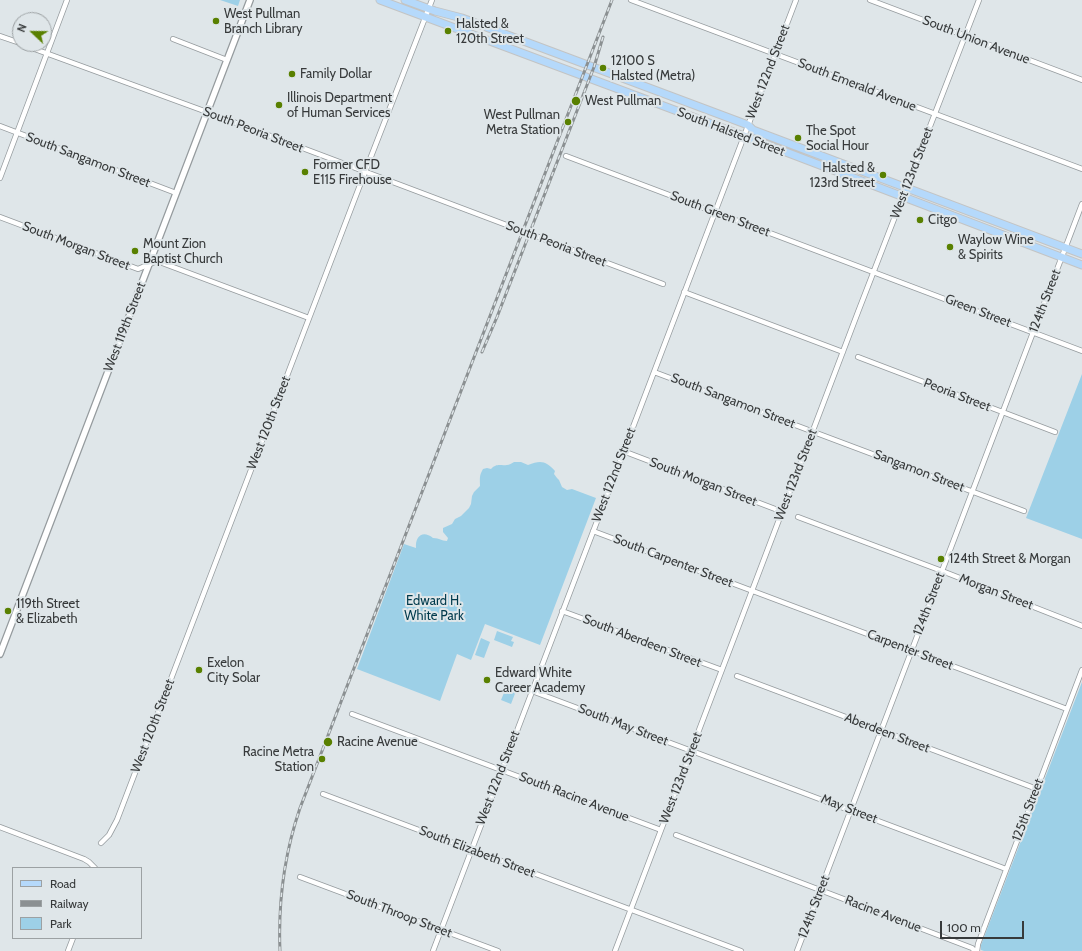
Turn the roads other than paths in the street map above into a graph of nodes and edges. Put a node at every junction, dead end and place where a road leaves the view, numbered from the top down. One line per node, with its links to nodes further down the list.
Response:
1 (68, 0): 17 (street)
2 (250, 0): 19 (street, West 119th Street)
3 (380, 0): 11 (main road, South Halsted Street)
4 (405, 0): 10 (main road, South Halsted Street)
5 (432, 0): 10 (street, West 120th Street)
6 (631, 0): 18 (street, South Emerald Avenue)
7 (796, 0): 18 (street, West 122nd Street)
8 (870, 0): 13 (street, South Union Avenue)
9 (979, 0): 13 (street, West 123rd Street)
10 (428, 9): 11 (street, West 120th Street); 23 (main road, South Halsted Street)
11 (425, 17): 26 (main road, South Halsted Street); 29 (street, West 120th Street)
12 (0, 36): 15 (street, South Peoria Street)
13 (965, 36): 20 (street, South Union Avenue); 22 (street, West 123rd Street)
14 (173, 40): 19 (street)
15 (12, 41)
16 (42, 52): 17 (street, South Peoria Street)
17 (47, 54): 21 (street, South Peoria Street); 25 (street)
18 (775, 54): 22 (street, South Emerald Avenue); 23 (street, West 122nd Street)
19 (227, 60): 21 (street, West 119th Street)
20 (1082, 80)
21 (207, 112): 29 (street, South Peoria Street); 32 (street, West 119th Street)
22 (935, 114): 28 (street, South Emerald Avenue); 31 (street, West 123rd Street)
23 (748, 125): 26 (street, West 122nd Street); 31 (main road, South Halsted Street)
24 (0, 126): 25 (street, South Sangamon Street)
25 (17, 133): 30 (street); 32 (street, South Sangamon Street)
26 (744, 136): 33 (main road, South Halsted Street); 35 (street, West 122nd Street)
27 (566, 156): 35 (street, South Green Street)
28 (1082, 169)
29 (365, 172): 43 (street, South Peoria Street); 45 (street, West 120th Street)
30 (0, 178)
31 (906, 188): 33 (street, West 123rd Street); 37 (main road, South Halsted Street)
32 (176, 193): 40 (street, West 119th Street)
33 (902, 197): 39 (main road, South Halsted Street); 42 (street, West 123rd Street)
34 (1082, 204): 37 (street, 124th Street)
35 (715, 212): 42 (street, South Green Street); 44 (street, West 122nd Street)
36 (0, 217): 40 (street, South Morgan Street)
37 (1065, 248): 38 (main road, South Halsted Street); 39 (street, 124th Street)
38 (1082, 254)
39 (1062, 257): 41 (main road, South Halsted Street); 46 (street, 124th Street)
40 (149, 265): 45 (street, South Morgan Street); 65 (street, West 119th Street)
41 (1082, 265)
42 (874, 272): 46 (street, Green Street); 48 (street, West 123rd Street)
43 (663, 284)
44 (684, 292): 48 (street); 50 (street, West 122nd Street)
45 (309, 318): 81 (street, West 120th Street)
46 (1033, 332): 47 (street, Green Street); 51 (street, 124th Street)
47 (1082, 351)
48 (843, 352): 52 (street, West 123rd Street)
49 (858, 357): 51 (street, Peoria Street)
50 (654, 372): 52 (street, South Sangamon Street); 54 (street, West 122nd Street)
51 (1002, 412): 53 (street, Peoria Street); 55 (street, 124th Street)
52 (813, 431): 55 (street, Sangamon Street); 57 (street, West 123rd Street)
53 (1055, 432)
54 (623, 451): 57 (street, South Morgan Street); 59 (street, West 122nd Street)
55 (972, 491): 56 (street, Sangamon Street); 60 (street, 124th Street)
56 (1024, 511)
57 (782, 512): 61 (street, West 123rd Street)
58 (798, 517): 60 (street, Morgan Street)
59 (593, 530): 61 (street, South Carpenter Street); 62 (street, West 122nd Street)
60 (942, 571): 63 (street, Morgan Street); 64 (street, 124th Street)
61 (752, 591): 64 (street, Carpenter Street); 66 (street, West 123rd Street)
62 (562, 610): 66 (street, South Aberdeen Street); 69 (street, West 122nd Street)
63 (1082, 626)
64 (911, 651): 70 (street, Carpenter Street); 72 (street, 124th Street)
65 (0, 654)
66 (722, 670): 73 (street, West 123rd Street)
67 (1082, 670): 70 (street, 125th Street)
68 (737, 676): 72 (street, Aberdeen Street)
69 (532, 690): 73 (street, South May Street); 74 (street, West 122nd Street)
70 (1067, 709): 75 (street, 125th Street)
71 (352, 714): 74 (street, South Racine Avenue)
72 (881, 730): 75 (street, Aberdeen Street); 77 (street, 124th Street)
73 (691, 750): 77 (street, May Street); 79 (street, West 123rd Street)
74 (502, 770): 79 (street, South Racine Avenue); 82 (street, West 122nd Street)
75 (1037, 789): 84 (street, 125th Street)
76 (323, 794): 82 (street, South Elizabeth Street)
77 (851, 810): 84 (street, May Street); 86 (street, 124th Street)
78 (0, 827): 83 (street)
79 (661, 830): 87 (street, West 123rd Street)
80 (676, 835): 86 (street, Racine Avenue)
81 (101, 843)
82 (471, 850): 87 (street, South Elizabeth Street); 88 (street, West 122nd Street)
83 (94, 867)
84 (1006, 869): 96 (street, 125th Street)
85 (300, 877): 88 (street, South Throop Street)
86 (820, 890): 95 (street, 124th Street); 96 (street, Racine Avenue)
87 (631, 910): 93 (street, West 123rd Street); 94 (street, South Elizabeth Street)
88 (441, 930): 91 (street, West 122nd Street); 92 (street, South Throop Street)
89 (73, 939): 90 (street)
90 (68, 951)
91 (432, 951)
92 (498, 951)
93 (615, 951)
94 (741, 951)
95 (797, 951)
96 (976, 951)

